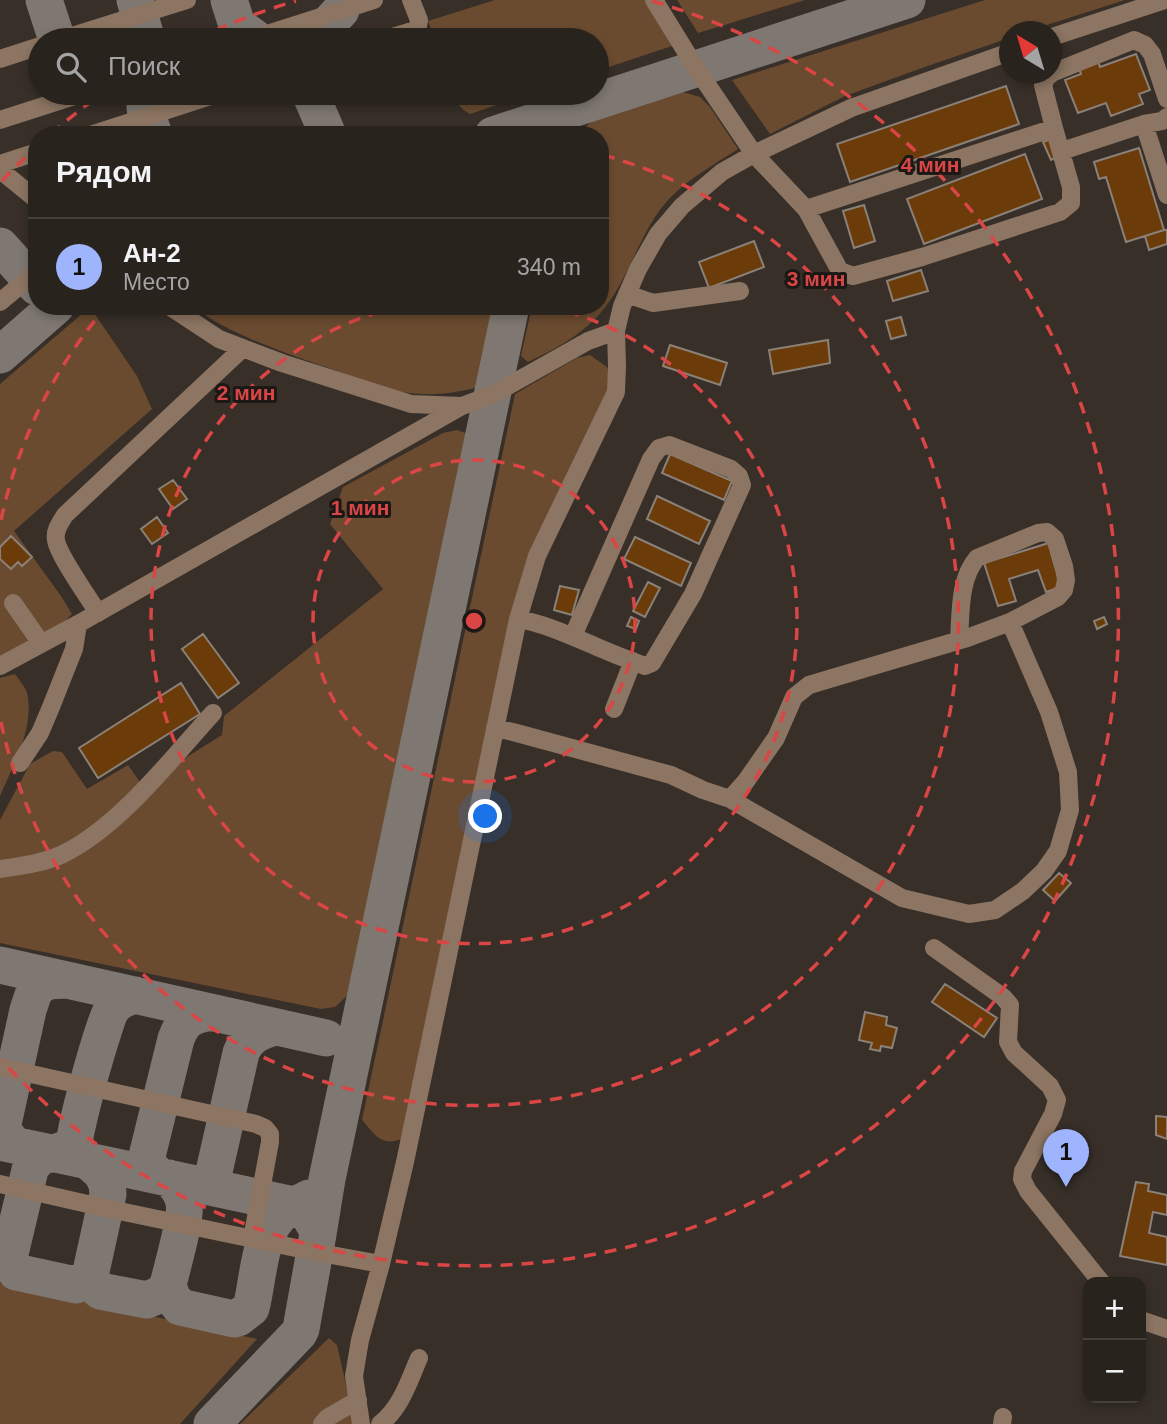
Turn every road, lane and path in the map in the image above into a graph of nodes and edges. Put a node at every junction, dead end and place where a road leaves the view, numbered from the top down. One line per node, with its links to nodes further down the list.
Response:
1 (187, 0): 6 (lane)
2 (374, 0): 7 (lane)
3 (411, 0): 8 (lane)
4 (654, 0): 24 (lane)
5 (1165, 0): 9 (lane)
6 (98, 28)
7 (286, 28)
8 (416, 28)
9 (1062, 34)
10 (28, 50): 12 (lane)
11 (999, 56): 24 (lane)
12 (0, 59)
13 (1062, 69): 15 (lane)
14 (1044, 84): 22 (lane)
15 (1167, 99)
16 (47, 105): 19 (lane)
17 (183, 105): 21 (lane)
18 (1167, 117): 20 (lane)
19 (0, 120)
20 (1144, 124): 23 (lane); 29 (lane)
21 (118, 126)
22 (1054, 128): 23 (lane); 30 (lane)
23 (1062, 151): 30 (lane)
24 (754, 154): 30 (lane); 33 (lane)
25 (28, 155): 26 (lane)
26 (0, 164)
27 (0, 170): 28 (lane)
28 (28, 193)
29 (1167, 195)
30 (806, 209)
31 (28, 279): 34 (lane)
32 (740, 291): 33 (lane)
33 (627, 294): 36 (lane)
34 (0, 302)
35 (183, 315): 37 (lane)
36 (616, 331): 38 (lane); 41 (lane)
37 (243, 348): 38 (lane); 40 (lane)
38 (462, 406): 40 (lane)
39 (13, 603): 46 (lane)
40 (98, 612): 43 (lane)
41 (518, 619): 44 (lane); 51 (lane)
42 (1010, 622): 45 (lane); 45 (lane); 53 (lane)
43 (78, 624): 46 (lane); 52 (lane)
44 (573, 636): 47 (lane); 47 (lane)
45 (959, 639): 53 (lane)
46 (41, 643): 48 (lane)
47 (633, 661): 49 (lane)
48 (0, 666)
49 (614, 709)
50 (213, 713): 54 (lane)
51 (495, 729): 53 (lane); 59 (lane)
52 (20, 763)
53 (730, 799)
54 (0, 869)
55 (934, 948): 60 (lane)
56 (0, 1067): 58 (lane)
57 (0, 1184): 58 (lane)
58 (252, 1239): 59 (lane)
59 (381, 1264): 64 (lane)
60 (1097, 1277)
61 (1146, 1322): 62 (lane)
62 (1167, 1329)
63 (419, 1358): 67 (lane)
64 (358, 1401): 65 (lane); 66 (lane)
65 (322, 1424)
66 (361, 1424)
67 (380, 1424)

